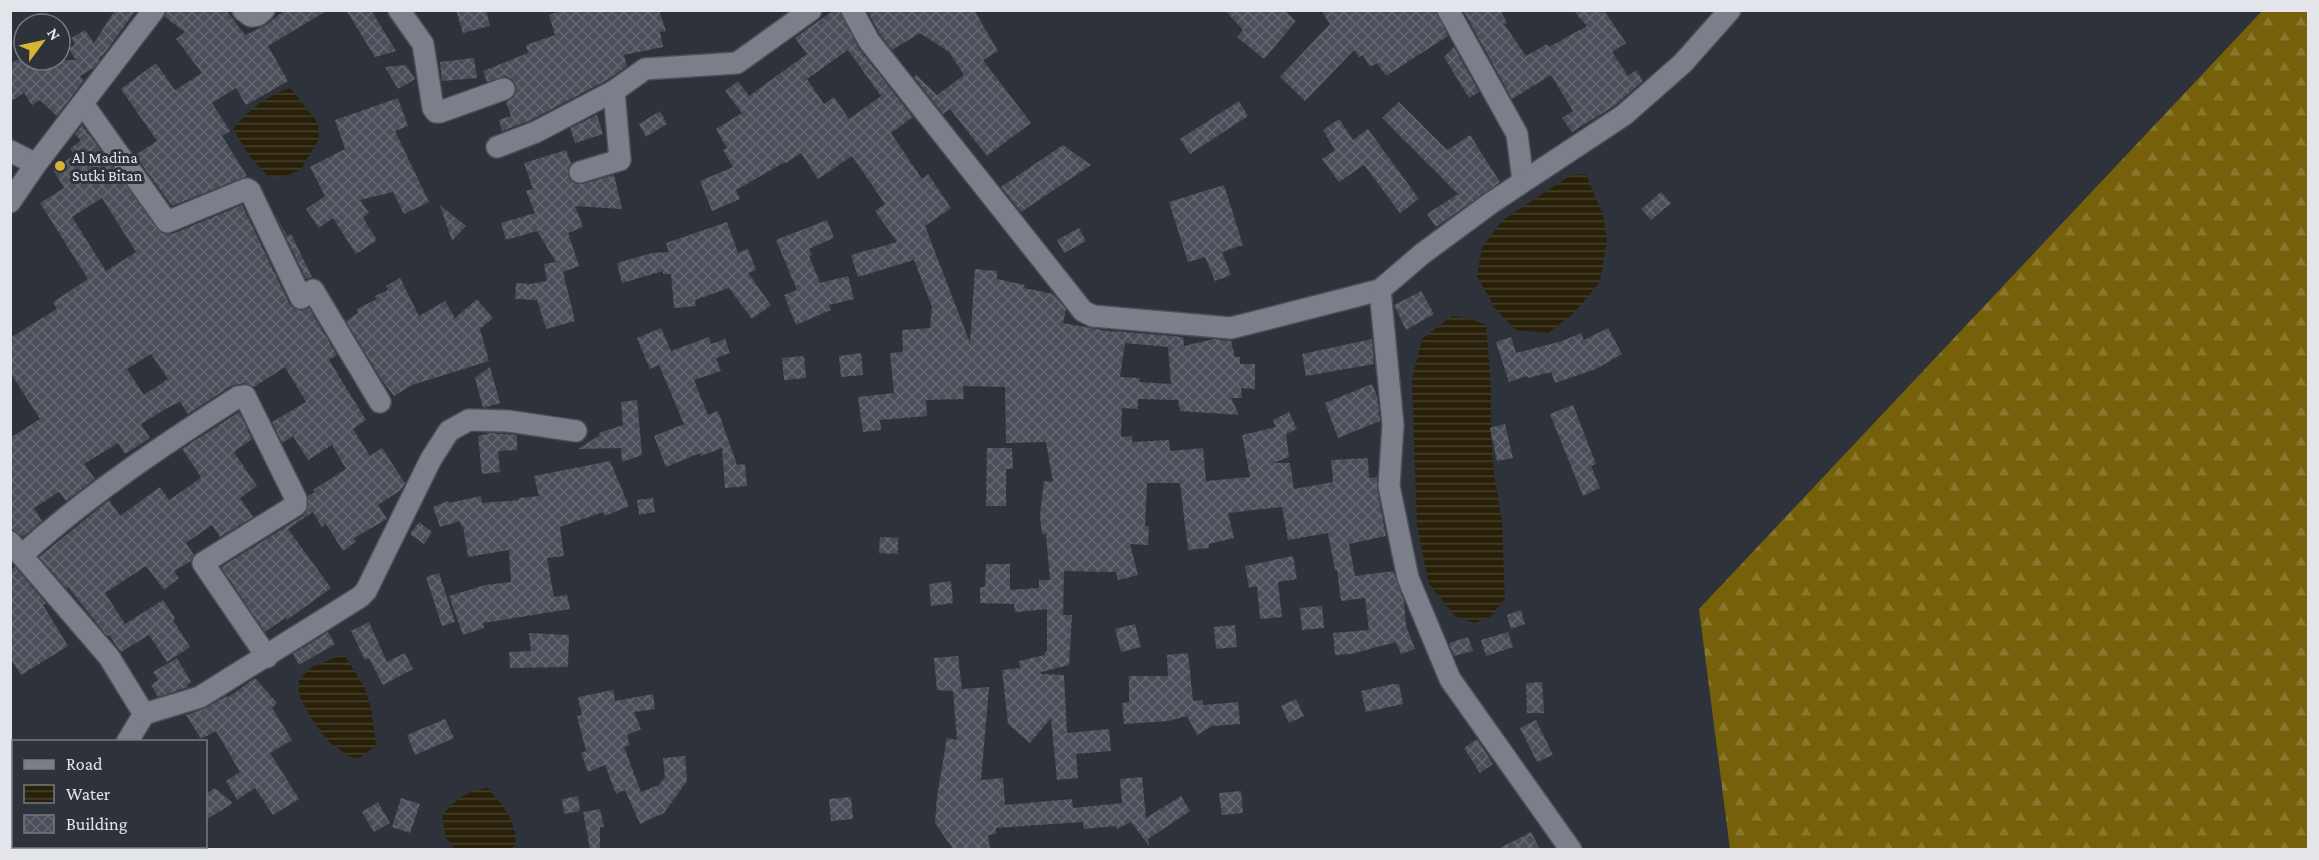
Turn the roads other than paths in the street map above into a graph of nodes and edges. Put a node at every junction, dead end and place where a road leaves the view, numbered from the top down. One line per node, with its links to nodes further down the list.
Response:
1 (154, 10): 11 (street)
2 (243, 10): 3 (street)
3 (264, 10)
4 (399, 10): 9 (street)
5 (811, 10): 10 (street)
6 (852, 10): 18 (street)
7 (1448, 10): 16 (street)
8 (1730, 10): 16 (street)
9 (504, 89)
10 (614, 91): 12 (street); 15 (street)
11 (83, 104): 14 (street); 19 (street)
12 (497, 147)
13 (10, 151): 14 (street)
14 (36, 164): 17 (street)
15 (580, 172)
16 (1523, 181): 18 (street)
17 (10, 202)
18 (1380, 290): 25 (street)
19 (380, 402)
20 (576, 431): 22 (street)
21 (16, 549): 22 (street); 23 (street)
22 (267, 657): 23 (street)
23 (144, 714): 24 (street)
24 (128, 740)
25 (1571, 849)

